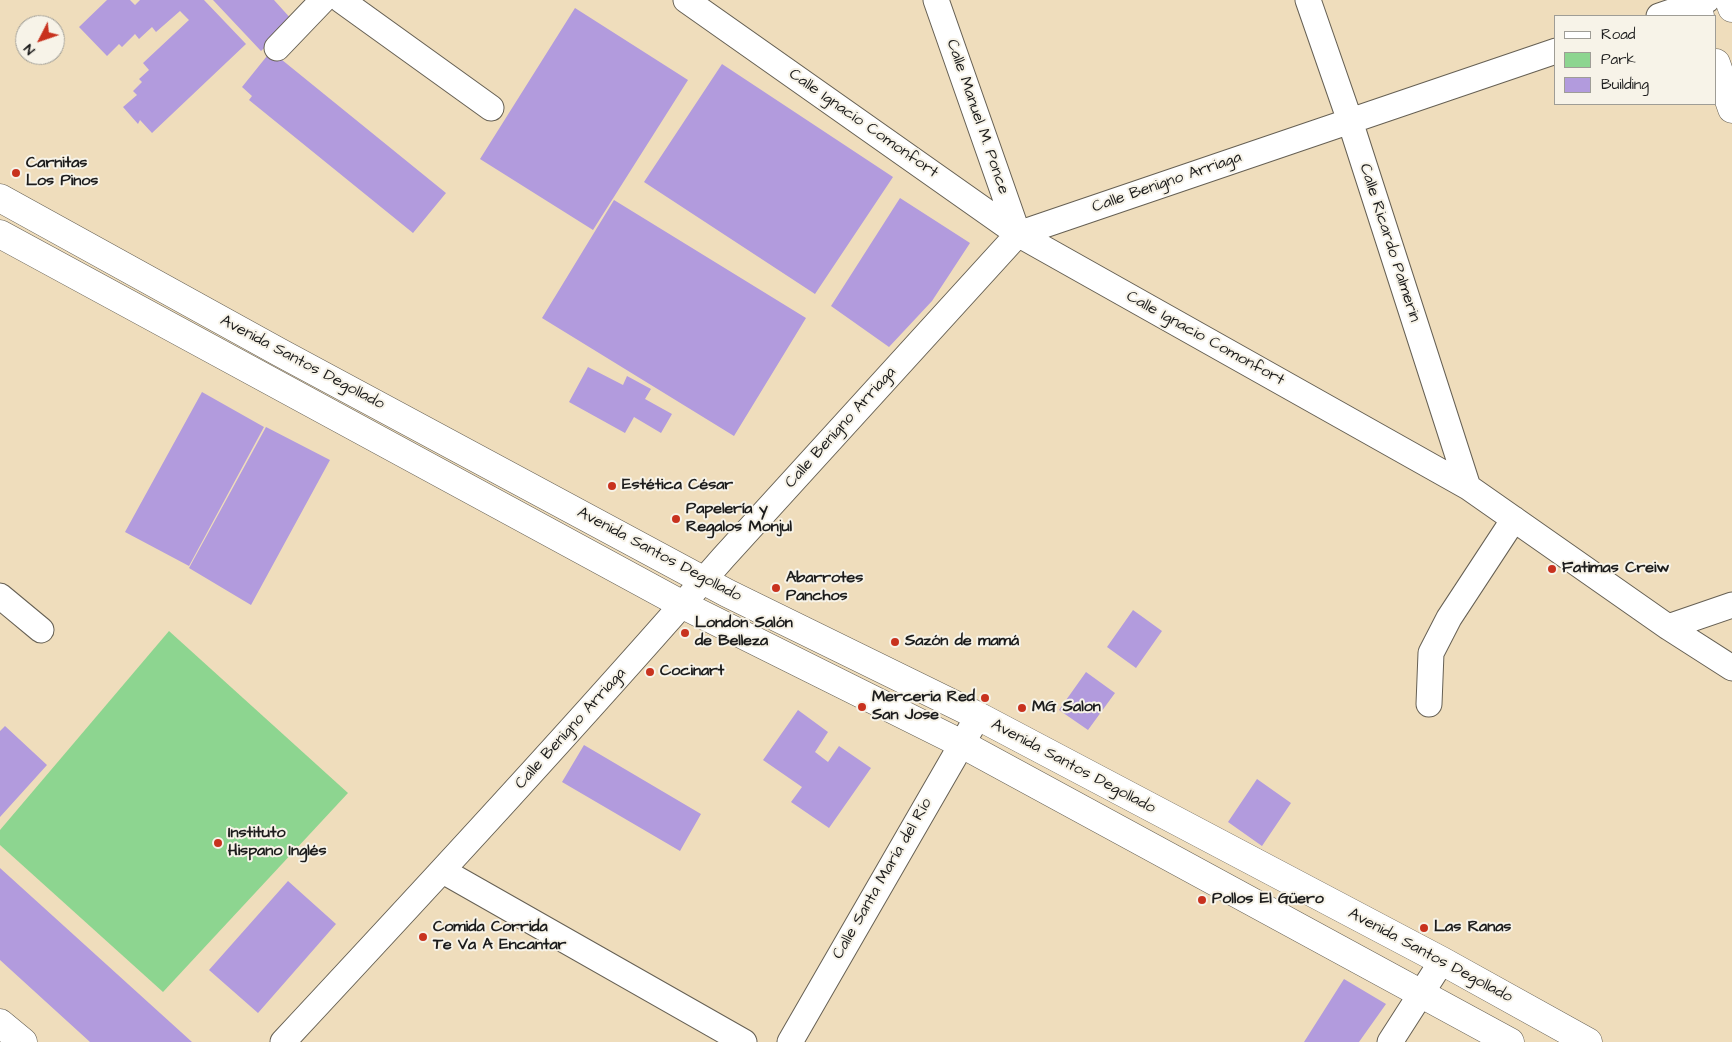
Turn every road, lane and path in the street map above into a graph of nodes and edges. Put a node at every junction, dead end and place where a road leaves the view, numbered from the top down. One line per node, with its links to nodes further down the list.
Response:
1 (323, 0): 10 (street)
2 (341, 0): 13 (street)
3 (686, 0): 18 (street, Calle Ignacio Comonfort)
4 (936, 0): 18 (street, Calle Manuel M. Ponce)
5 (1308, 0): 15 (street, Calle Ricardo Palmerin)
6 (1729, 0): 8 (main road)
7 (1699, 5): 9 (street)
8 (1732, 8)
9 (1663, 15)
10 (277, 48)
11 (1554, 52): 15 (street, Calle Benigno Arriaga)
12 (1717, 65): 14 (main road)
13 (491, 108)
14 (1732, 109)
15 (1350, 121): 18 (street, Calle Benigno Arriaga); 19 (street, Calle Ricardo Palmerin)
16 (0, 198): 21 (main road, Avenida Santos Degollado)
17 (0, 234): 24 (main road, Avenida Santos Degollado)
18 (1018, 234): 19 (street, Calle Ignacio Comonfort); 21 (street, Calle Benigno Arriaga)
19 (1468, 487): 20 (street, Calle Ignacio Comonfort)
20 (1514, 519): 25 (street, Calle Ignacio Comonfort); 28 (street)
21 (704, 580): 24 (street, Calle Benigno Arriaga); 29 (main road, Avenida Santos Degollado)
22 (0, 596): 26 (street)
23 (1732, 604): 25 (street)
24 (683, 605): 30 (main road, Avenida Santos Degollado); 31 (street, Calle Benigno Arriaga)
25 (1668, 627): 27 (street, Calle Ignacio Comonfort)
26 (41, 630)
27 (1732, 668)
28 (1429, 704)
29 (978, 716): 30 (street, Calle Santa María del Río); 32 (main road, Avenida Santos Degollado)
30 (960, 743): 33 (main road, Avenida Santos Degollado); 38 (street, Calle Santa María del Río)
31 (443, 871): 36 (street, Calle Benigno Arriaga); 37 (street)
32 (1442, 961): 33 (street); 41 (main road, Avenida Santos Degollado)
33 (1422, 995): 39 (street); 40 (main road, Avenida Santos Degollado)
34 (0, 1023): 35 (main road)
35 (23, 1042)
36 (283, 1042)
37 (744, 1042)
38 (790, 1042)
39 (1390, 1042)
40 (1510, 1042)
41 (1588, 1042)

